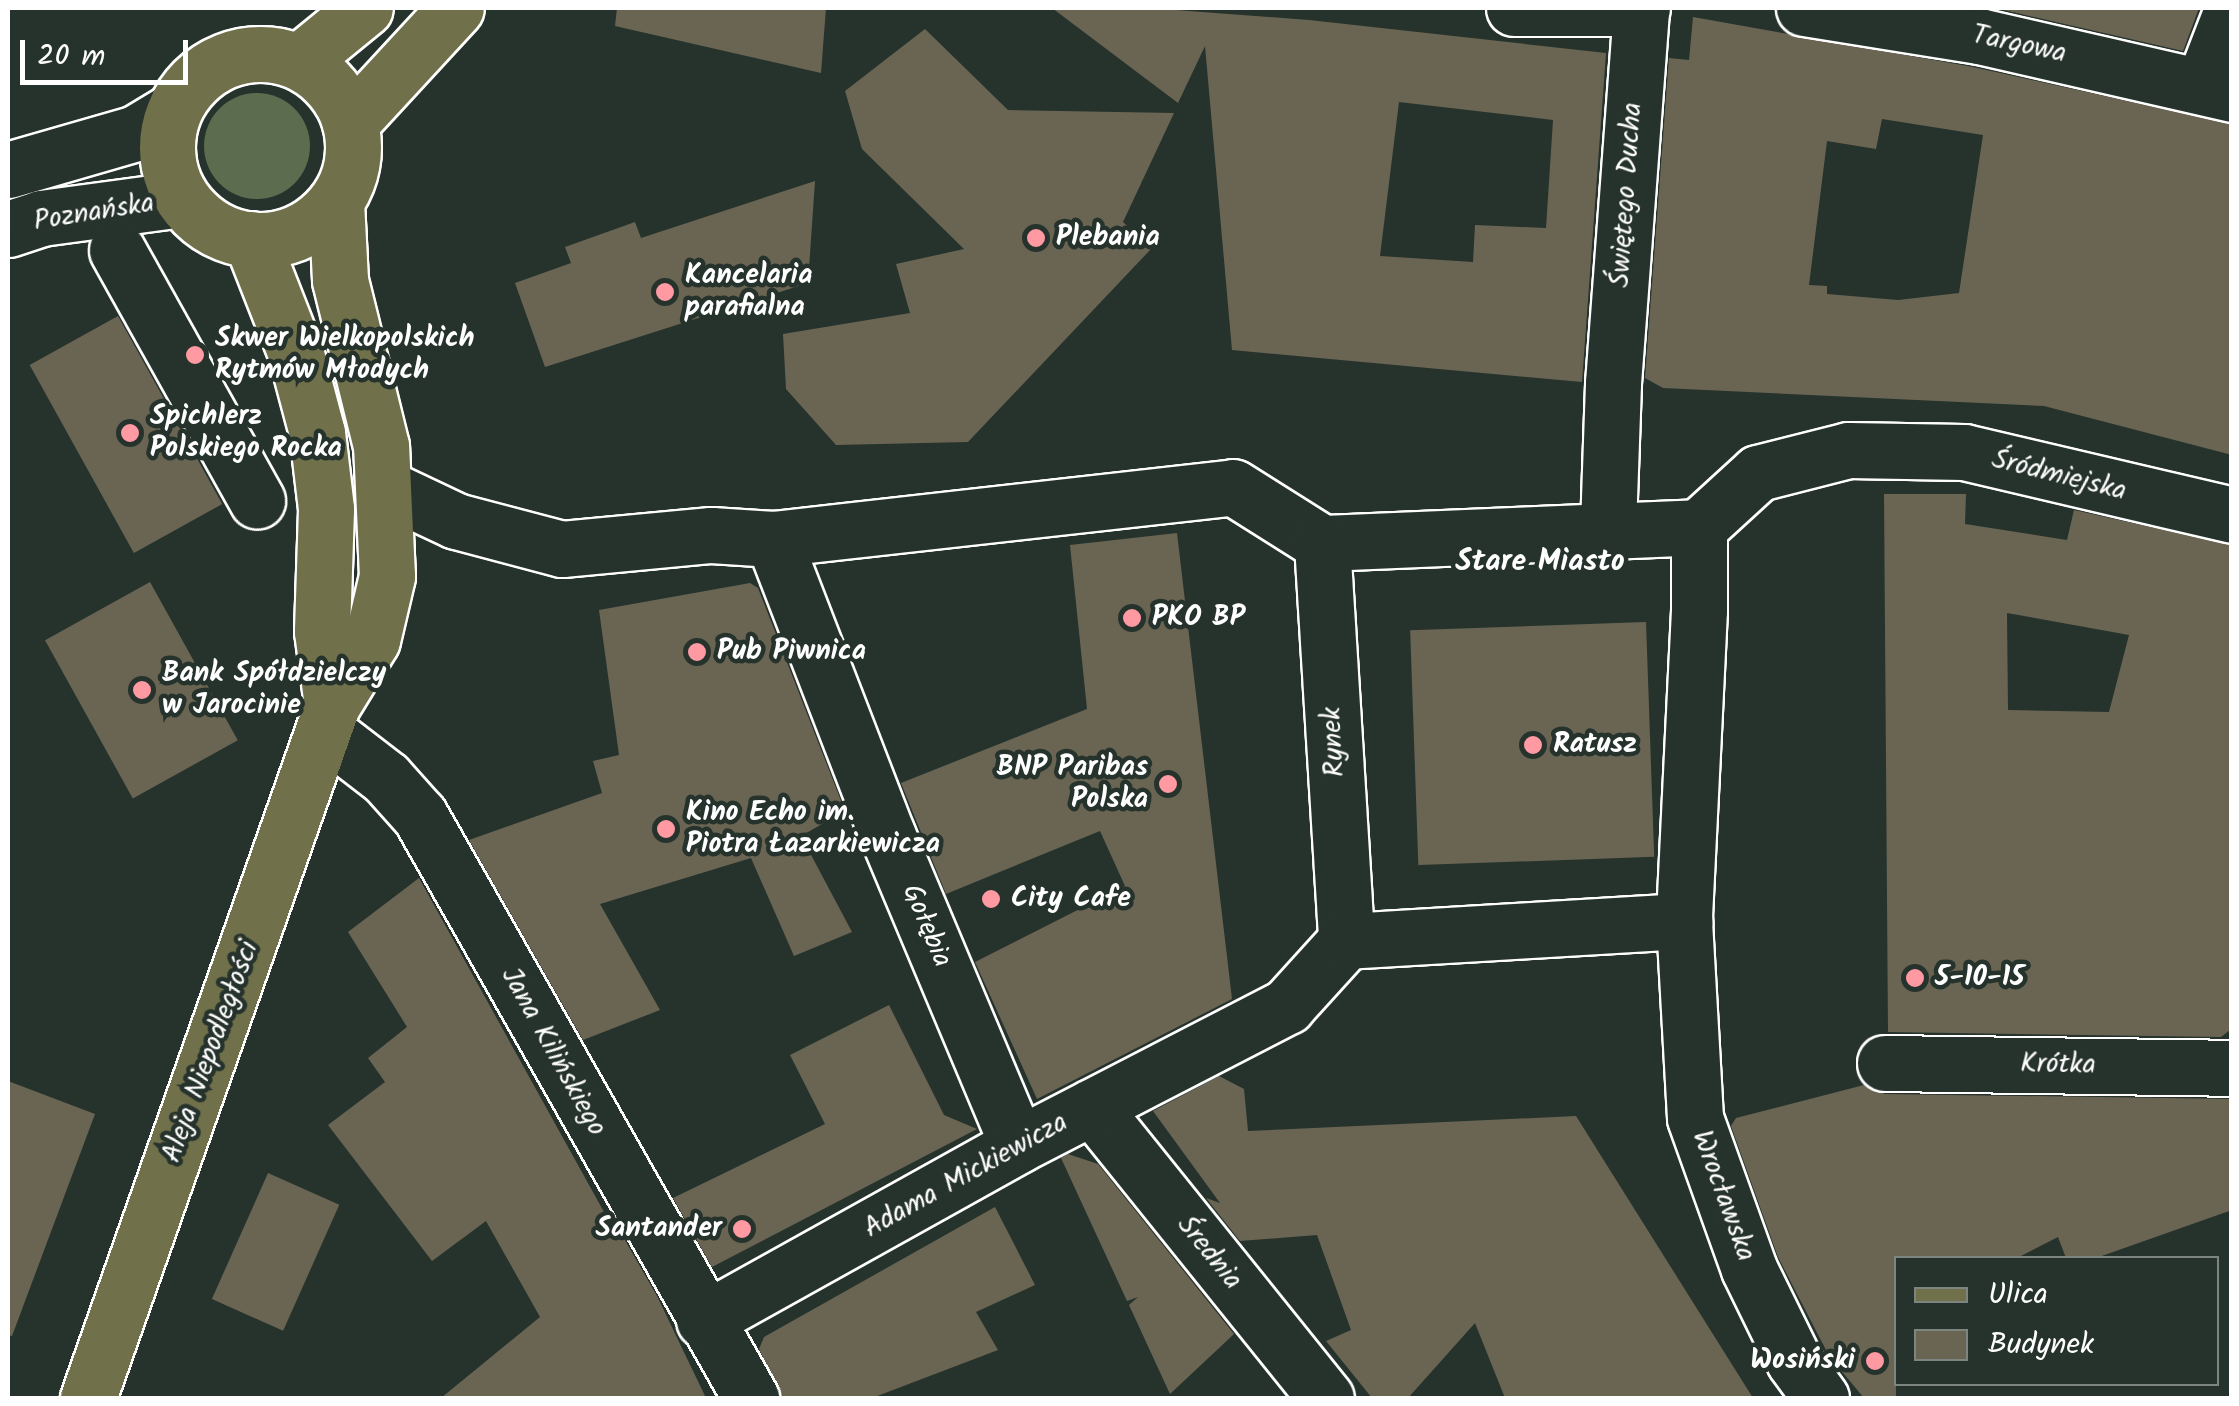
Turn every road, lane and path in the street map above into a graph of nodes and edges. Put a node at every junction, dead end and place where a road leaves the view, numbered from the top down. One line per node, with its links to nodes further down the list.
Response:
1 (364, 8): 7 (main road)
2 (456, 8): 10 (main road)
3 (1514, 8): 4 (street)
4 (1641, 8): 21 (street, Świętego Ducha)
5 (1804, 8): 8 (street, Targowa)
6 (2232, 10): 8 (street)
7 (298, 62): 9 (main road); 10 (main road)
8 (2217, 90)
9 (174, 110): 11 (street, Poznańska); 12 (main road)
10 (350, 123): 13 (main road)
11 (8, 170)
12 (182, 199): 14 (street, Poznańska); 15 (main road)
13 (336, 200): 15 (main road); 17 (main road, Aleja Niepodległości)
14 (8, 229)
15 (251, 239): 24 (main road, Aleja Niepodległości)
16 (117, 250): 18 (street)
17 (386, 488): 22 (street); 24 (main road, Aleja Niepodległości)
18 (257, 501)
19 (2232, 515): 20 (street, Śródmiejska)
20 (1698, 526): 21 (street); 25 (street)
21 (1608, 527): 23 (street)
22 (773, 539): 23 (street); 30 (street, Gołębia)
23 (1322, 543): 26 (street, Rynek)
24 (328, 718): 31 (street, Jana Kilińskiego); 32 (main road, Aleja Niepodległości)
25 (1684, 922): 26 (street); 35 (street, Wrocławska)
26 (1346, 941): 29 (street, Adama Mickiewicza)
27 (1886, 1063): 28 (street, Krótka)
28 (2232, 1068)
29 (1092, 1107): 30 (street, Adama Mickiewicza); 34 (street, Średnia)
30 (1018, 1145): 31 (street, Adama Mickiewicza)
31 (704, 1320): 33 (street, Jana Kilińskiego)
32 (88, 1398)
33 (751, 1398)
34 (1326, 1398)
35 (1821, 1398)

